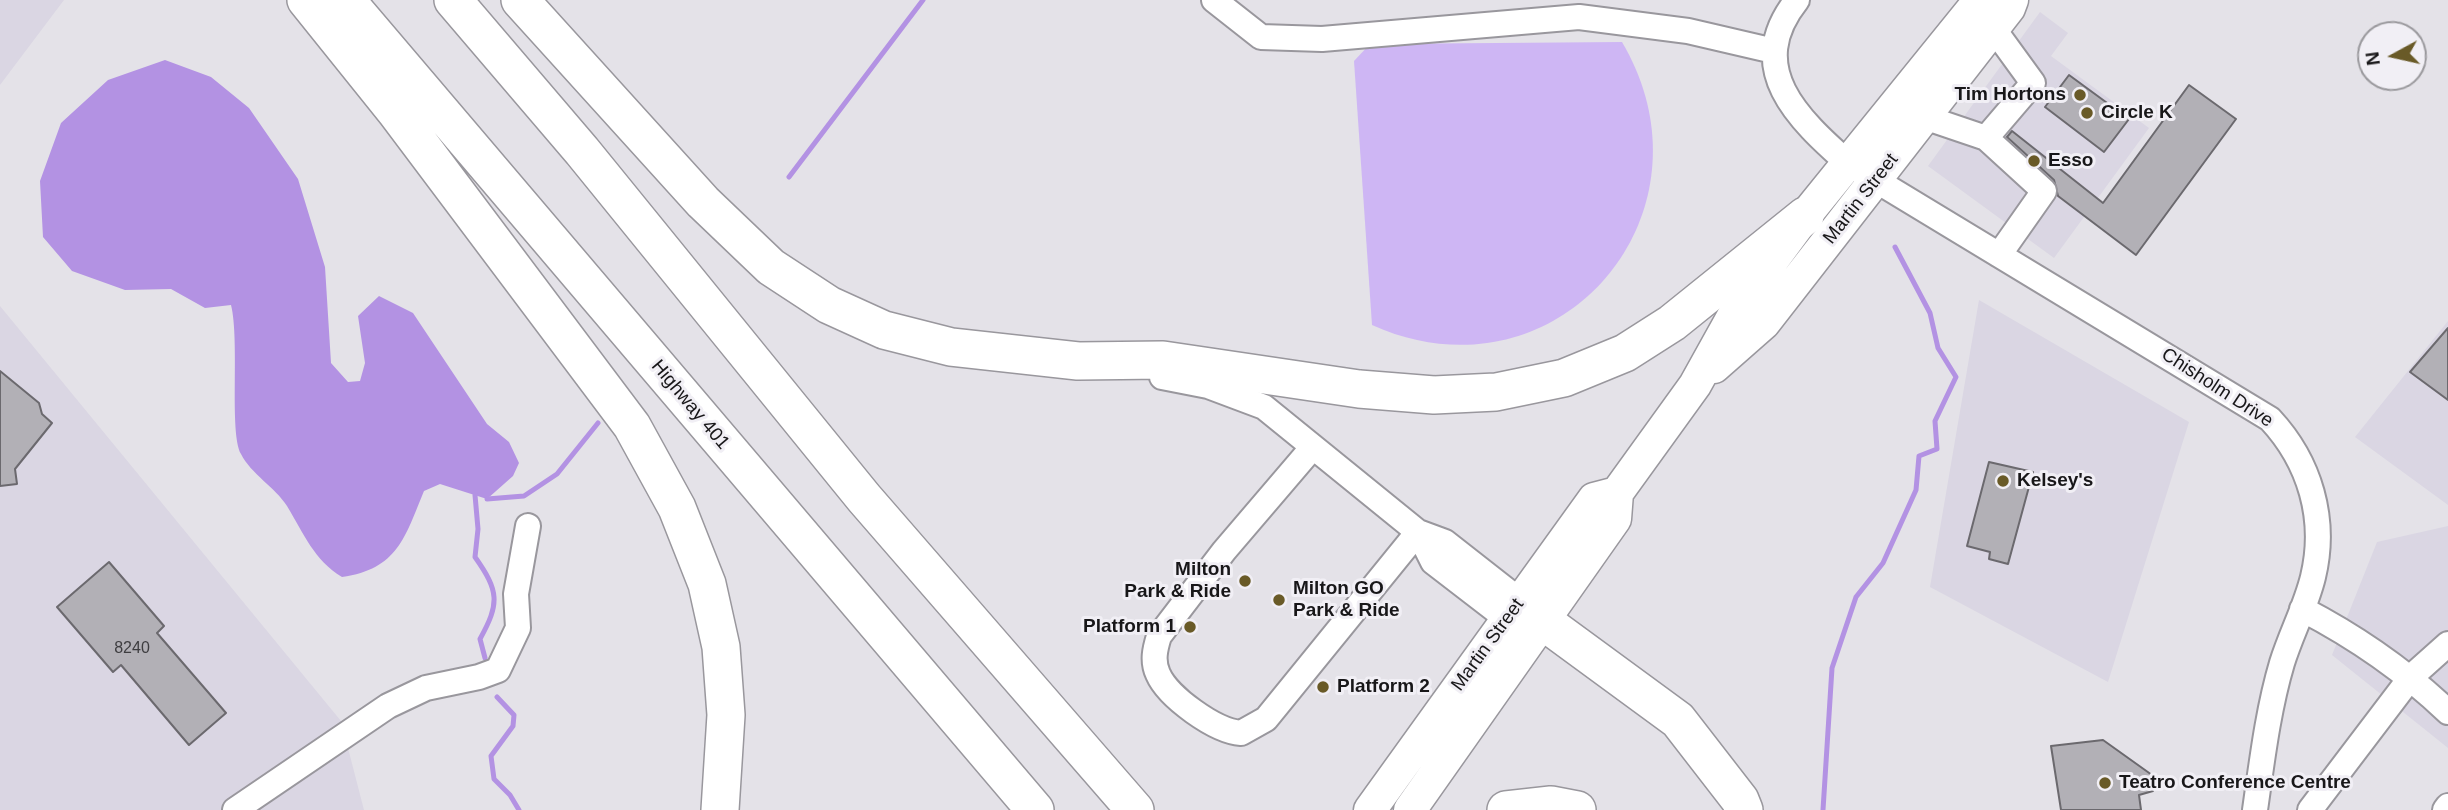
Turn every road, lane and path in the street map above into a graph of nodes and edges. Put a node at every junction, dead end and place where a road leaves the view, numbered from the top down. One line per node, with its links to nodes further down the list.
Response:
1 (306, 0): 28 (highway)
2 (346, 0): 29 (highway, Highway 401)
3 (453, 0): 30 (highway)
4 (520, 0): 16 (highway)
5 (1214, 0): 10 (street)
6 (1797, 0): 10 (street)
7 (1980, 0): 13 (main road, Martin Street)
8 (2012, 0): 9 (main road, Martin Street)
9 (1993, 28): 11 (main road, Martin Street); 12 (street)
10 (1774, 51): 13 (street, Chisholm Drive)
11 (1924, 117): 12 (street); 13 (main road, Martin Street)
12 (1986, 138): 15 (street)
13 (1862, 172): 14 (main road, Martin Street); 15 (street, Chisholm Drive); 17 (main road, Martin Street)
14 (1805, 216): 16 (highway); 17 (main road, Martin Street)
15 (1999, 255): 21 (street, Chisholm Drive)
16 (1078, 361): 18 (street)
17 (1695, 384): 22 (main road, Martin Street)
18 (1312, 448): 20 (street); 20 (street)
19 (528, 526): 27 (street)
20 (1418, 532): 22 (street)
21 (2302, 609): 24 (street); 36 (street, Chisholm Drive)
22 (1525, 619): 31 (main road, Martin Street); 32 (main road, Martin Street); 35 (highway)
23 (2448, 644): 24 (street)
24 (2411, 677): 25 (street); 37 (street)
25 (2448, 712)
26 (2448, 806): 38 (street)
27 (235, 810)
28 (720, 810)
29 (1035, 810)
30 (1135, 810)
31 (1370, 810)
32 (1410, 810)
33 (1506, 810): 34 (highway)
34 (1577, 810)
35 (1744, 810)
36 (2255, 810)
37 (2310, 810)
38 (2445, 810)

